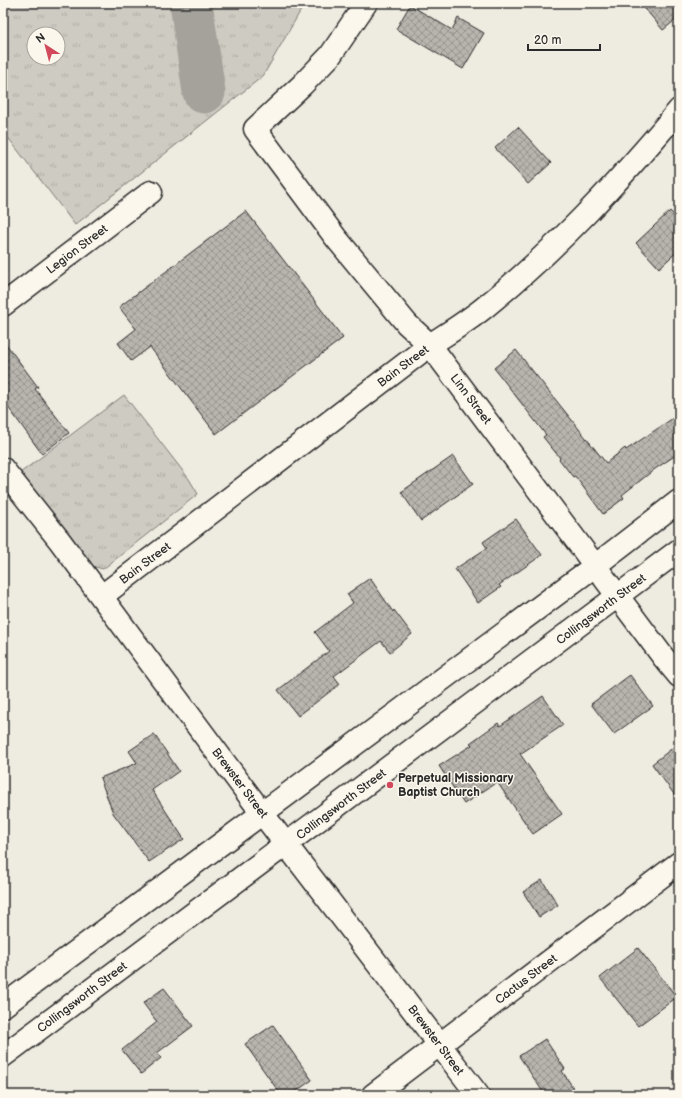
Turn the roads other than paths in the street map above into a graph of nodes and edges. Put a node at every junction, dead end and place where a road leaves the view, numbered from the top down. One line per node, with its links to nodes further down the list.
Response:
1 (366, 3): 5 (street, Linn Street)
2 (679, 110): 5 (street, Bain Street)
3 (151, 192): 4 (street, Legion Street)
4 (3, 305)
5 (430, 345): 9 (street, Linn Street); 10 (street, Bain Street)
6 (3, 469): 10 (street, Brewster Street)
7 (679, 501): 9 (street)
8 (679, 550): 11 (street, Collingsworth Street)
9 (596, 565): 11 (street, Linn Street); 13 (street)
10 (102, 596): 13 (street, Brewster Street)
11 (618, 596): 12 (street, Linn Street); 14 (street, Collingsworth Street)
12 (679, 676)
13 (262, 813): 14 (street, Brewster Street); 16 (street)
14 (286, 845): 17 (street, Brewster Street); 18 (street, Collingsworth Street)
15 (679, 862): 17 (street, Cactus Street)
16 (3, 1006)
17 (440, 1044): 19 (street, Cactus Street); 20 (street, Brewster Street)
18 (3, 1056)
19 (373, 1095)
20 (478, 1095)

